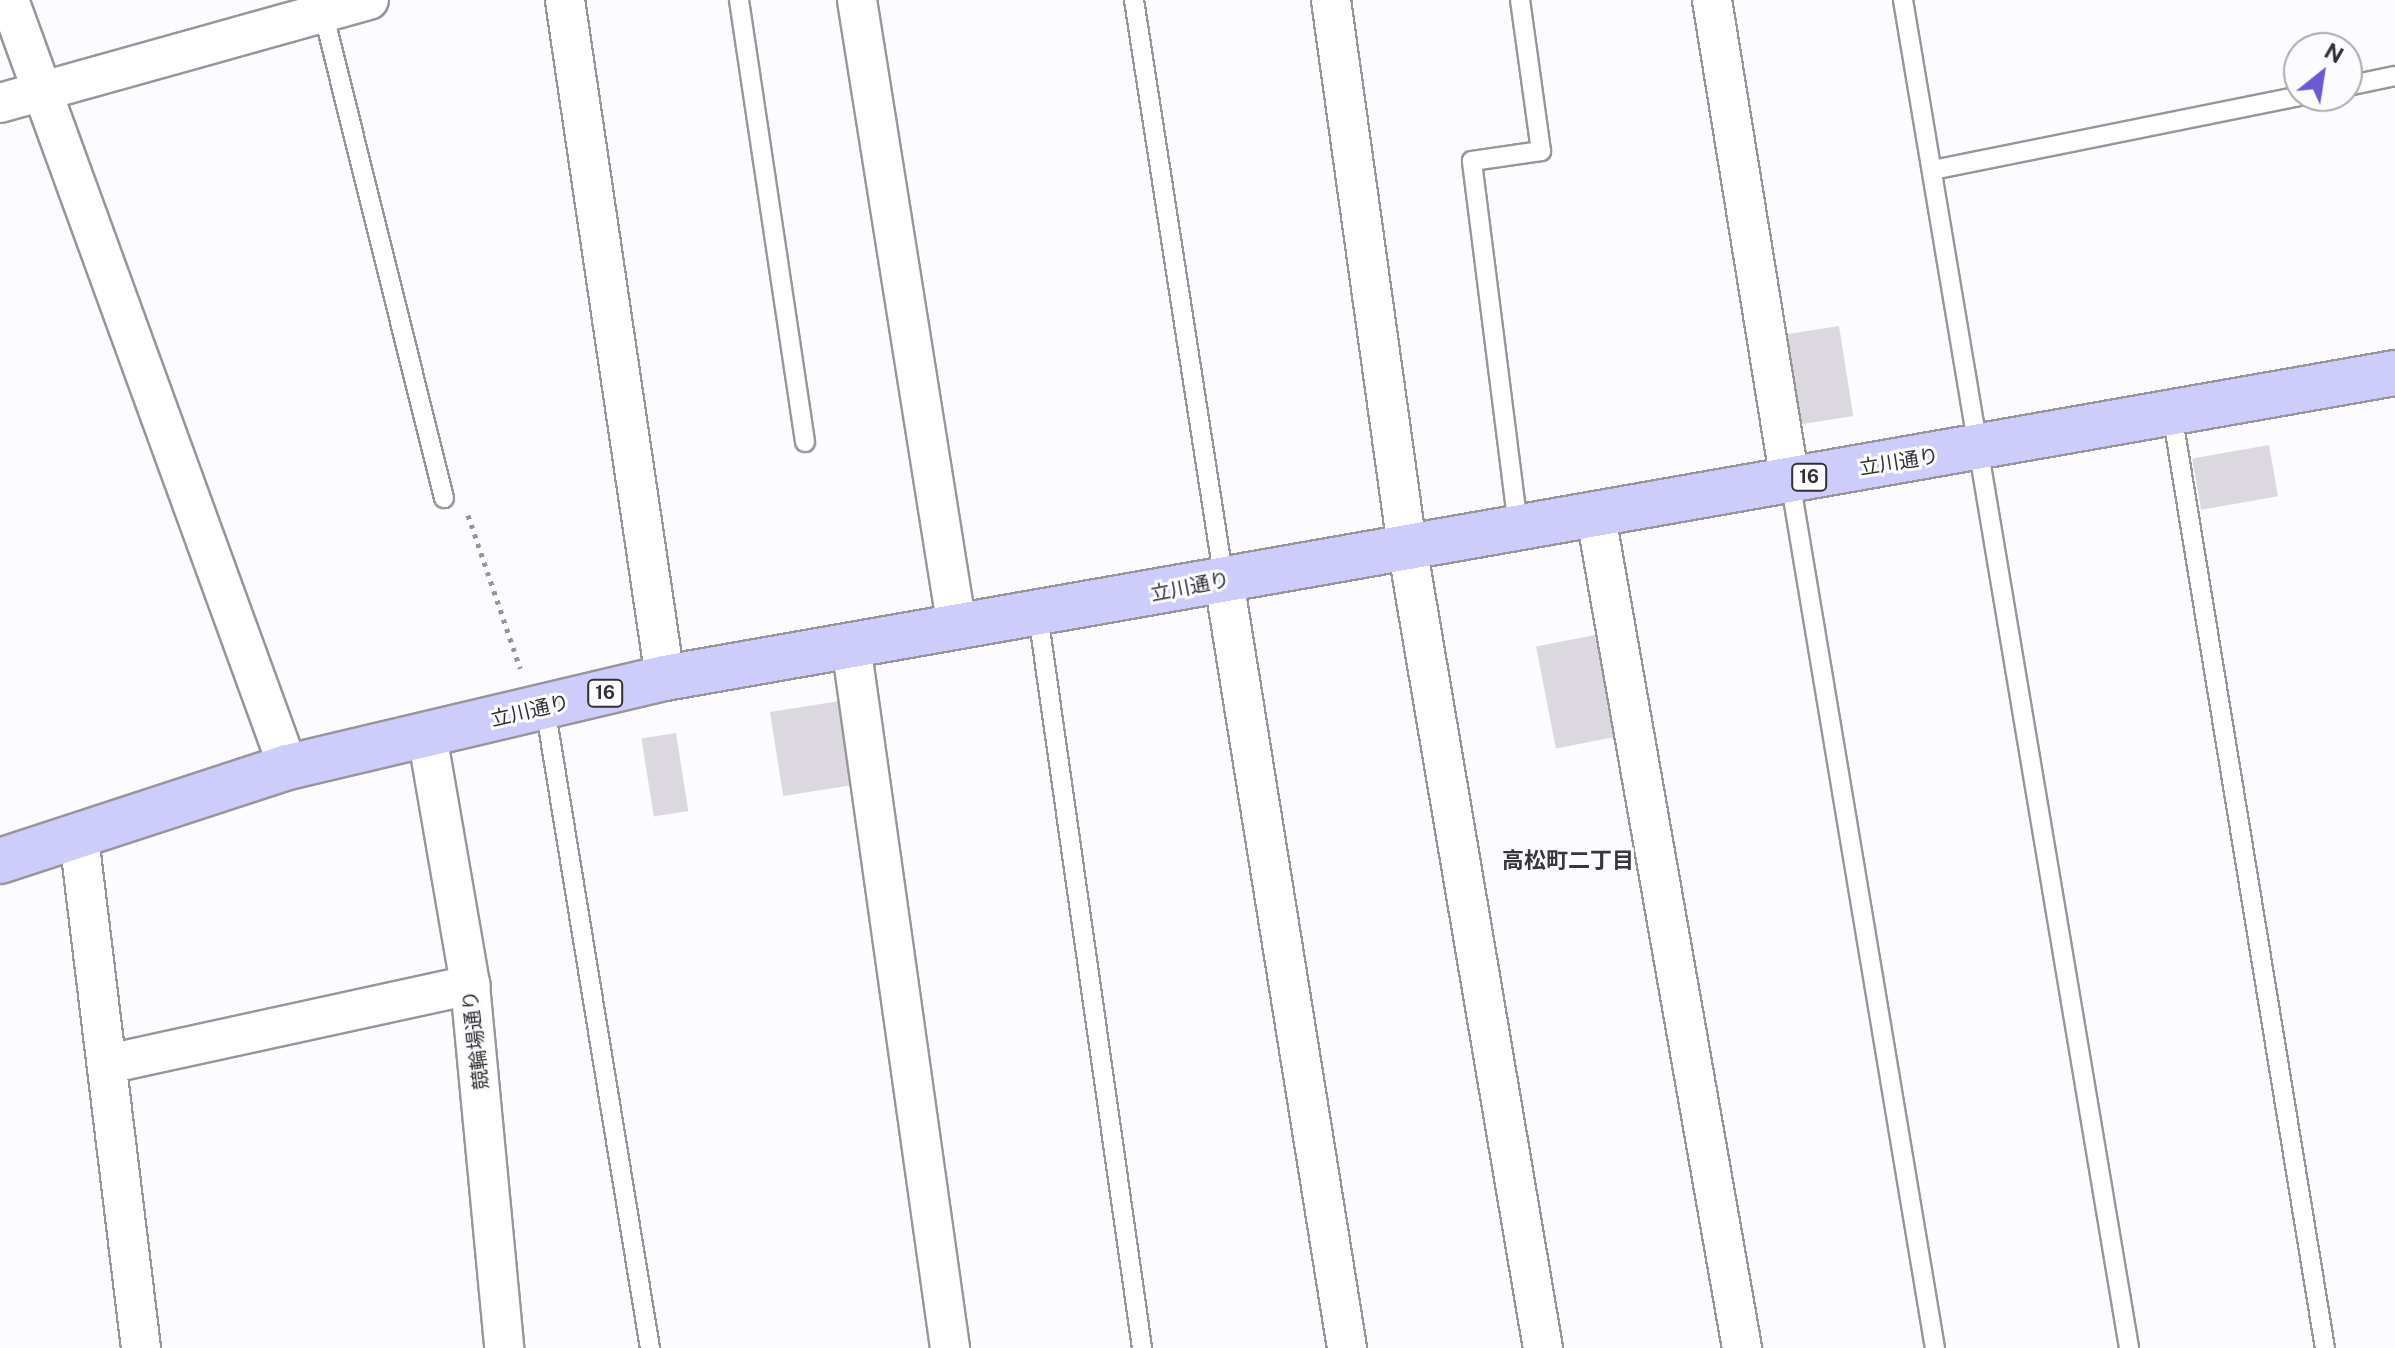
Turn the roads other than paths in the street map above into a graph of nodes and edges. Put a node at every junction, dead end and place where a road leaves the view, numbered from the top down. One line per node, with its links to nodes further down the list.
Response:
1 (9, 0): 15 (street)
2 (369, 0): 12 (street)
3 (565, 0): 32 (street)
4 (739, 0): 21 (lane)
5 (857, 0): 30 (street)
6 (1134, 0): 28 (lane)
7 (1331, 0): 27 (street)
8 (1520, 0): 26 (lane)
9 (1712, 0): 23 (street)
10 (1903, 0): 18 (lane)
11 (282, 10): 12 (street); 15 (street)
12 (323, 12): 24 (lane)
13 (2395, 76): 14 (lane)
14 (2363, 83)
15 (46, 89): 17 (street); 35 (street)
16 (2283, 99): 18 (lane)
17 (0, 103)
18 (1933, 170): 22 (lane)
19 (2395, 373): 20 (main road, 立川通り / 16)
20 (2172, 413): 22 (main road, 立川通り / 16); 50 (lane)
21 (805, 442)
22 (1983, 448): 23 (main road, 立川通り / 16); 49 (lane)
23 (1790, 480): 25 (main road, 立川通り / 16); 48 (lane)
24 (444, 498)
25 (1595, 511): 26 (main road, 立川通り / 16); 47 (street)
26 (1518, 526): 27 (main road, 立川通り / 16)
27 (1407, 546): 28 (main road, 立川通り / 16); 46 (street)
28 (1224, 581): 29 (main road, 立川通り / 16); 45 (street)
29 (1038, 615): 30 (main road, 立川通り / 16); 44 (lane)
30 (957, 628): 31 (main road, 立川通り / 16)
31 (851, 645): 32 (main road, 立川通り / 16); 43 (street)
32 (665, 678): 33 (main road, 立川通り / 16)
33 (545, 707): 34 (main road, 立川通り / 16); 42 (lane)
34 (427, 735): 35 (main road, 立川通り / 16); 38 (street, 競輪場通り)
35 (288, 767): 36 (main road, 立川通り / 16)
36 (79, 838): 37 (main road, 立川通り / 16); 39 (street)
37 (0, 861)
38 (470, 985): 39 (street); 41 (street, 競輪場通り)
39 (108, 1064): 40 (street)
40 (141, 1348)
41 (504, 1348)
42 (650, 1348)
43 (950, 1348)
44 (1142, 1348)
45 (1347, 1348)
46 (1543, 1348)
47 (1742, 1348)
48 (1935, 1348)
49 (2129, 1348)
50 (2325, 1348)

